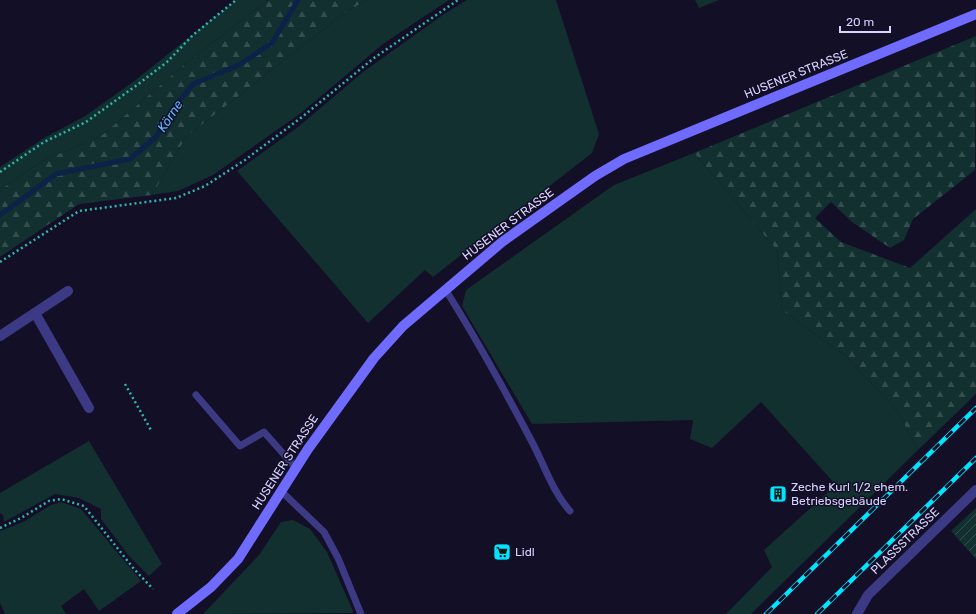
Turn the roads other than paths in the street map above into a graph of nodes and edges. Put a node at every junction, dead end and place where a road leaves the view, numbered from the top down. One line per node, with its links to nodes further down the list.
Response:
1 (976, 14): 2 (street, HUSENER STRASSE)
2 (445, 289): 8 (street, HUSENER STRASSE); 11 (lane)
3 (68, 291): 4 (street)
4 (35, 313): 5 (street); 7 (street)
5 (0, 336)
6 (196, 395): 8 (lane)
7 (89, 408)
8 (296, 468): 10 (street, HUSENER STRASSE)
9 (976, 490): 14 (street, PLASSSTRASSE)
10 (281, 491): 12 (street, HUSENER STRASSE); 13 (lane)
11 (570, 511)
12 (177, 614)
13 (361, 614)
14 (857, 614)

